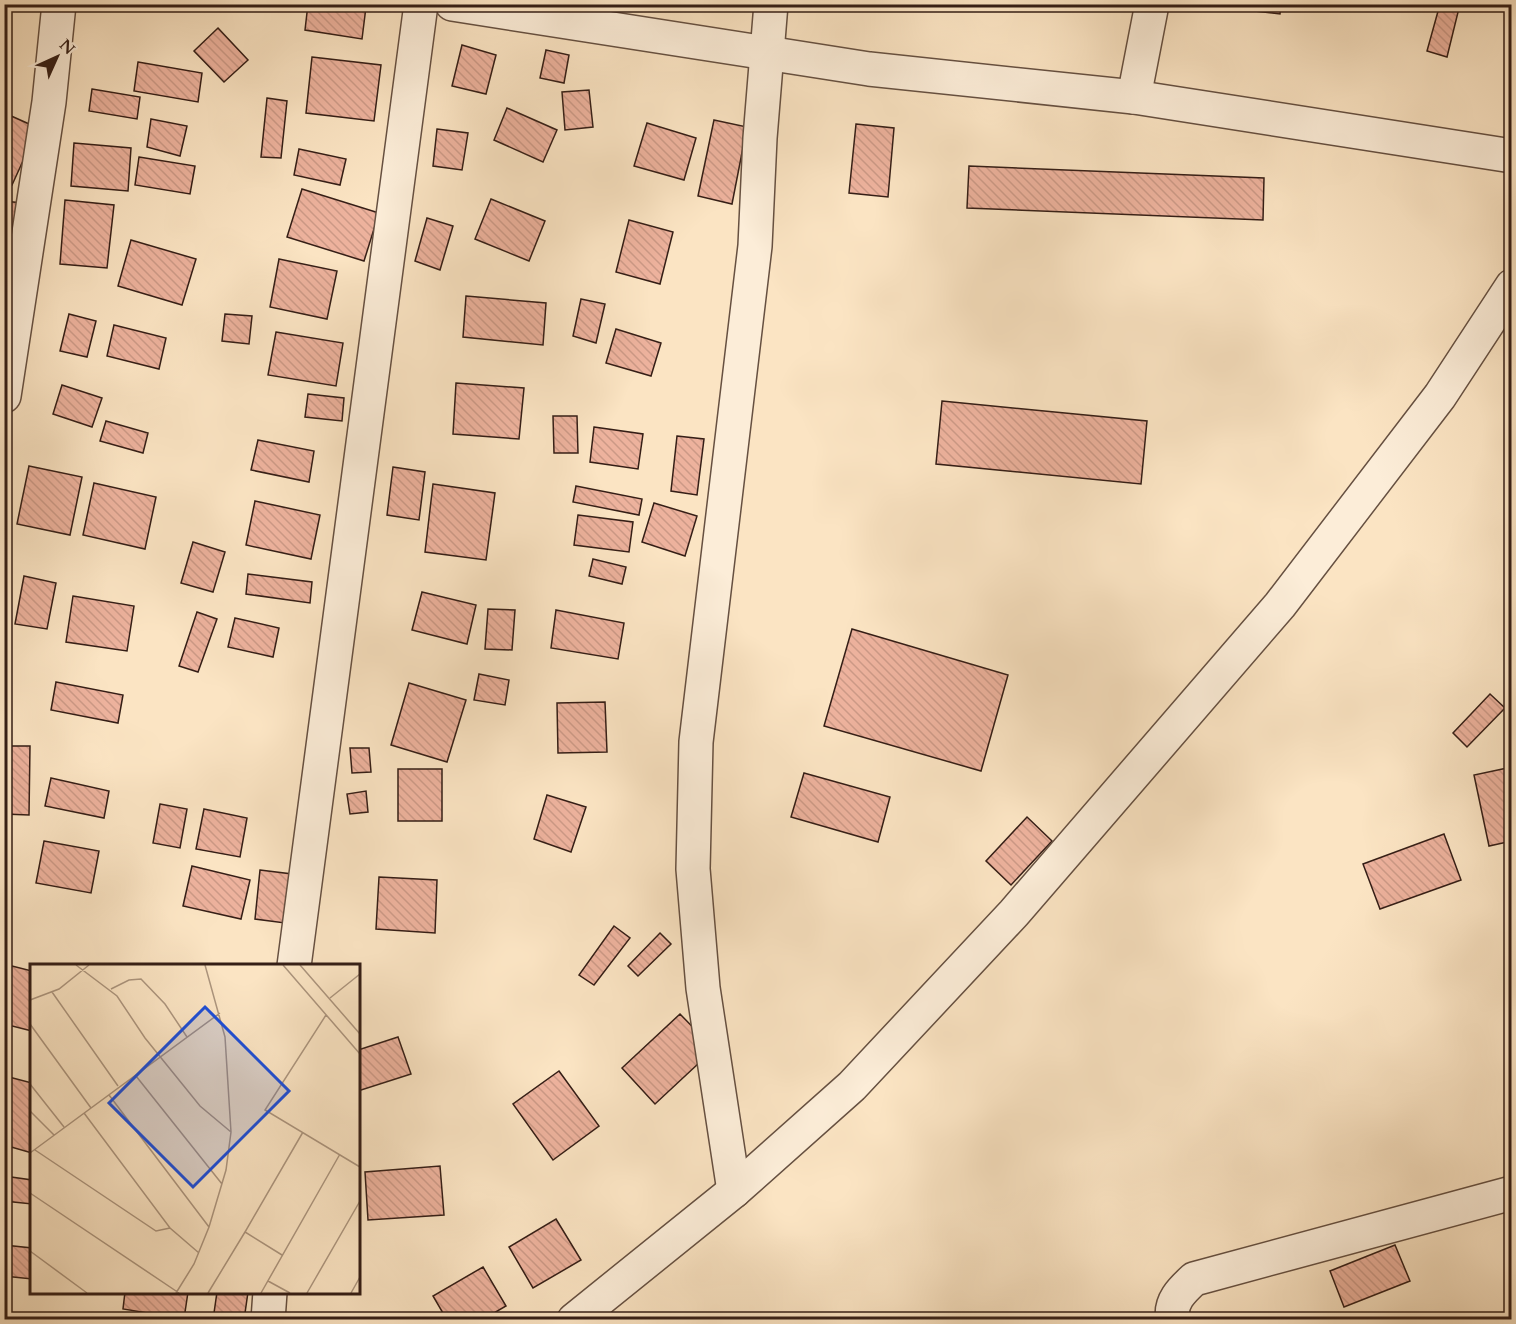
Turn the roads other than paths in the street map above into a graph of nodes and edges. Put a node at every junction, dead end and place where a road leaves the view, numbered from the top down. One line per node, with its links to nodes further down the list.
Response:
1 (59, 4): 10 (street)
2 (421, 4): 11 (street)
3 (452, 4): 6 (street)
4 (771, 4): 6 (street)
5 (1152, 4): 7 (street)
6 (766, 54): 7 (street); 12 (street)
7 (1134, 97): 8 (street)
8 (1512, 156)
9 (1512, 286): 12 (street)
10 (4, 396)
11 (294, 964)
12 (734, 1191): 16 (street)
13 (1512, 1193): 17 (street)
14 (270, 1294): 15 (street)
15 (268, 1320)
16 (574, 1320)
17 (1173, 1320)

